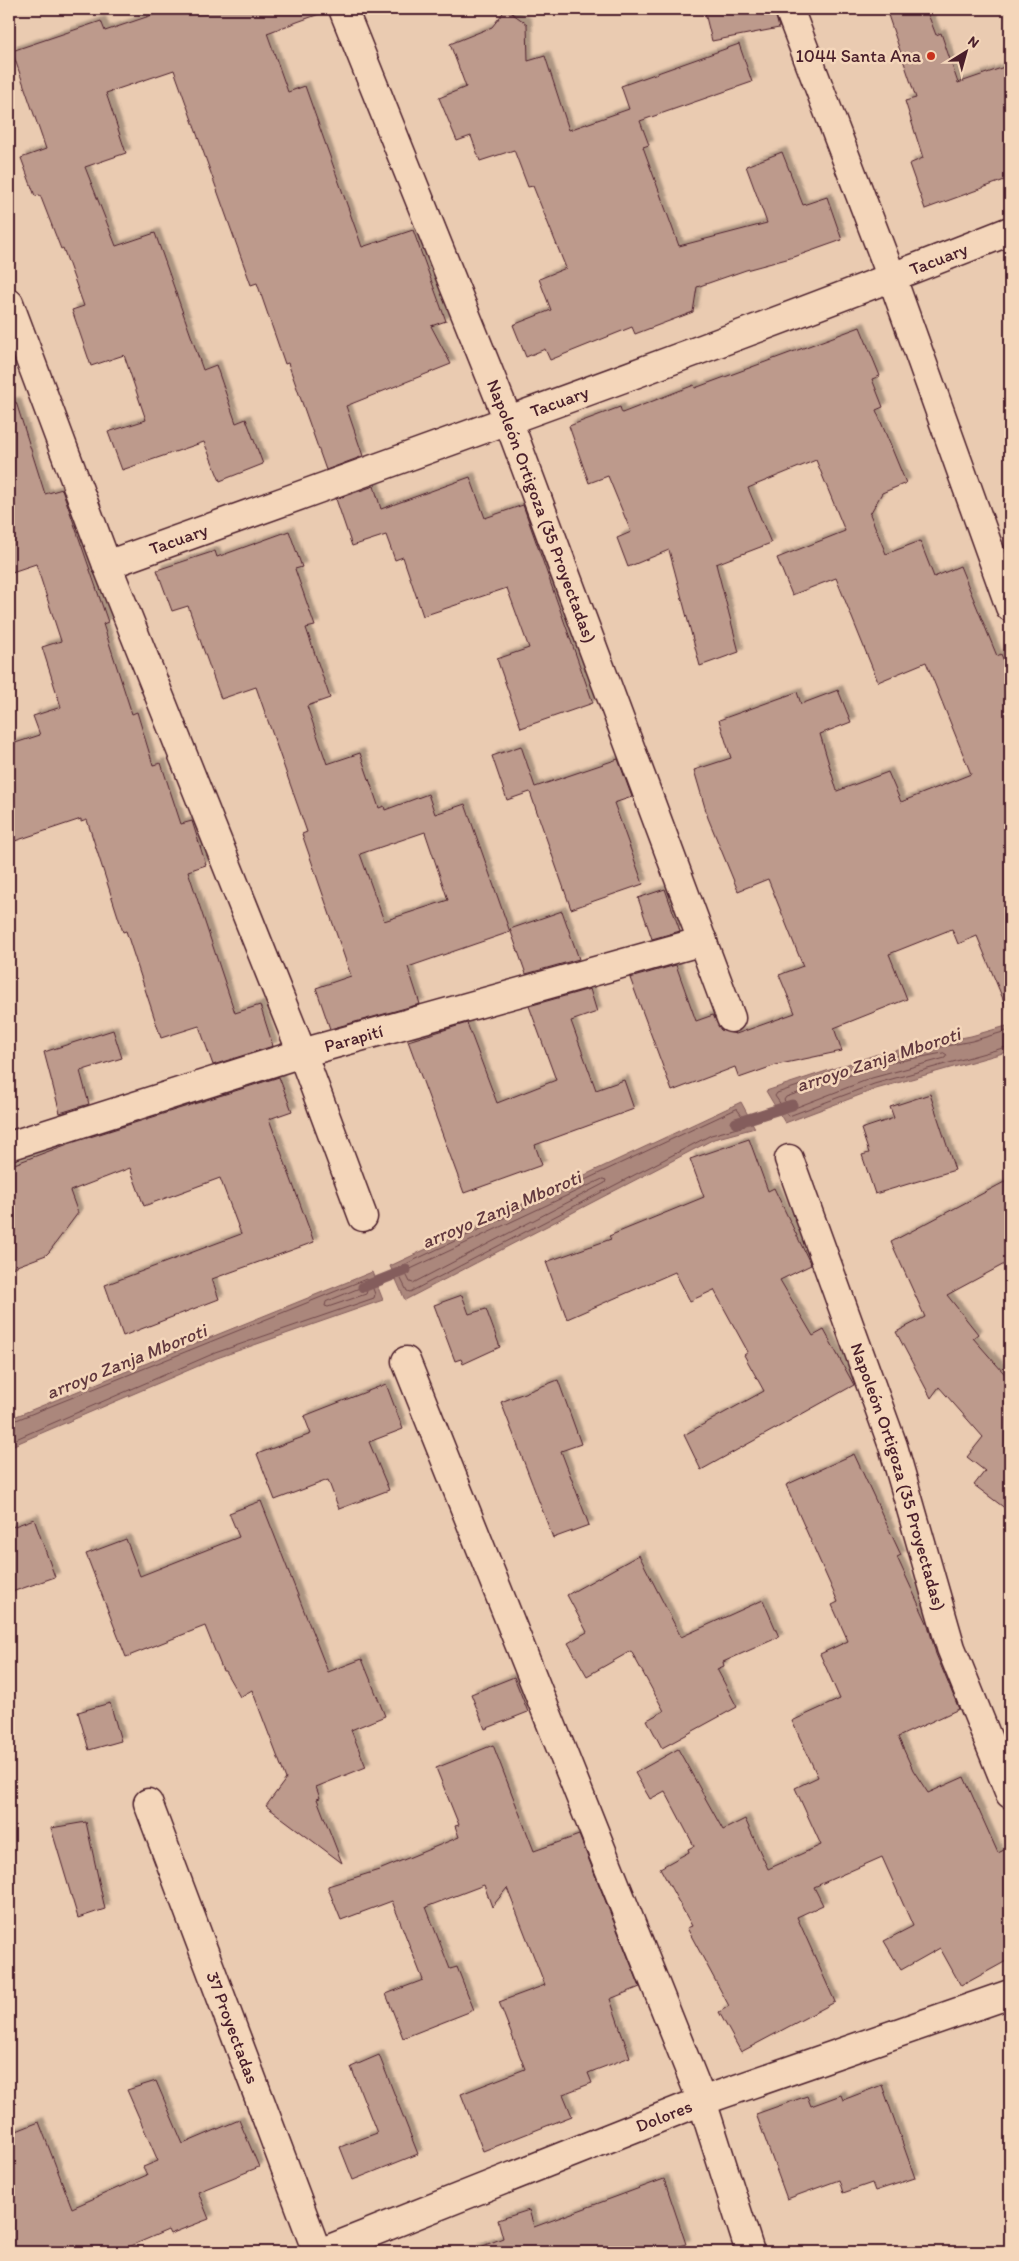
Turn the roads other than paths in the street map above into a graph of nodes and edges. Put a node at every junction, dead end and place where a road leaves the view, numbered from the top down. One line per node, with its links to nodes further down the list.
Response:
1 (343, 9): 6 (street, Napoleón Ortigoza (35 Proyectadas))
2 (789, 9): 4 (street)
3 (1010, 231): 4 (street, Tacuary)
4 (892, 278): 6 (street, Tacuary); 8 (street)
5 (9, 302): 7 (street)
6 (508, 420): 7 (street, Tacuary); 9 (street, Napoleón Ortigoza (35 Proyectadas))
7 (107, 565): 11 (street)
8 (1010, 607)
9 (703, 941): 10 (street, Napoleón Ortigoza (35 Proyectadas)); 11 (street, Parapití)
10 (731, 1018)
11 (302, 1054): 12 (street, Parapití); 14 (street)
12 (14, 1136)
13 (789, 1159): 16 (street, Napoleón Ortigoza (35 Proyectadas))
14 (363, 1217)
15 (406, 1362): 19 (street)
16 (1010, 1794)
17 (148, 1803): 20 (street, 37 Proyectadas)
18 (1010, 1994): 19 (street, Dolores)
19 (702, 2101): 21 (street, Dolores); 22 (street)
20 (317, 2252)
21 (322, 2252)
22 (750, 2252)

